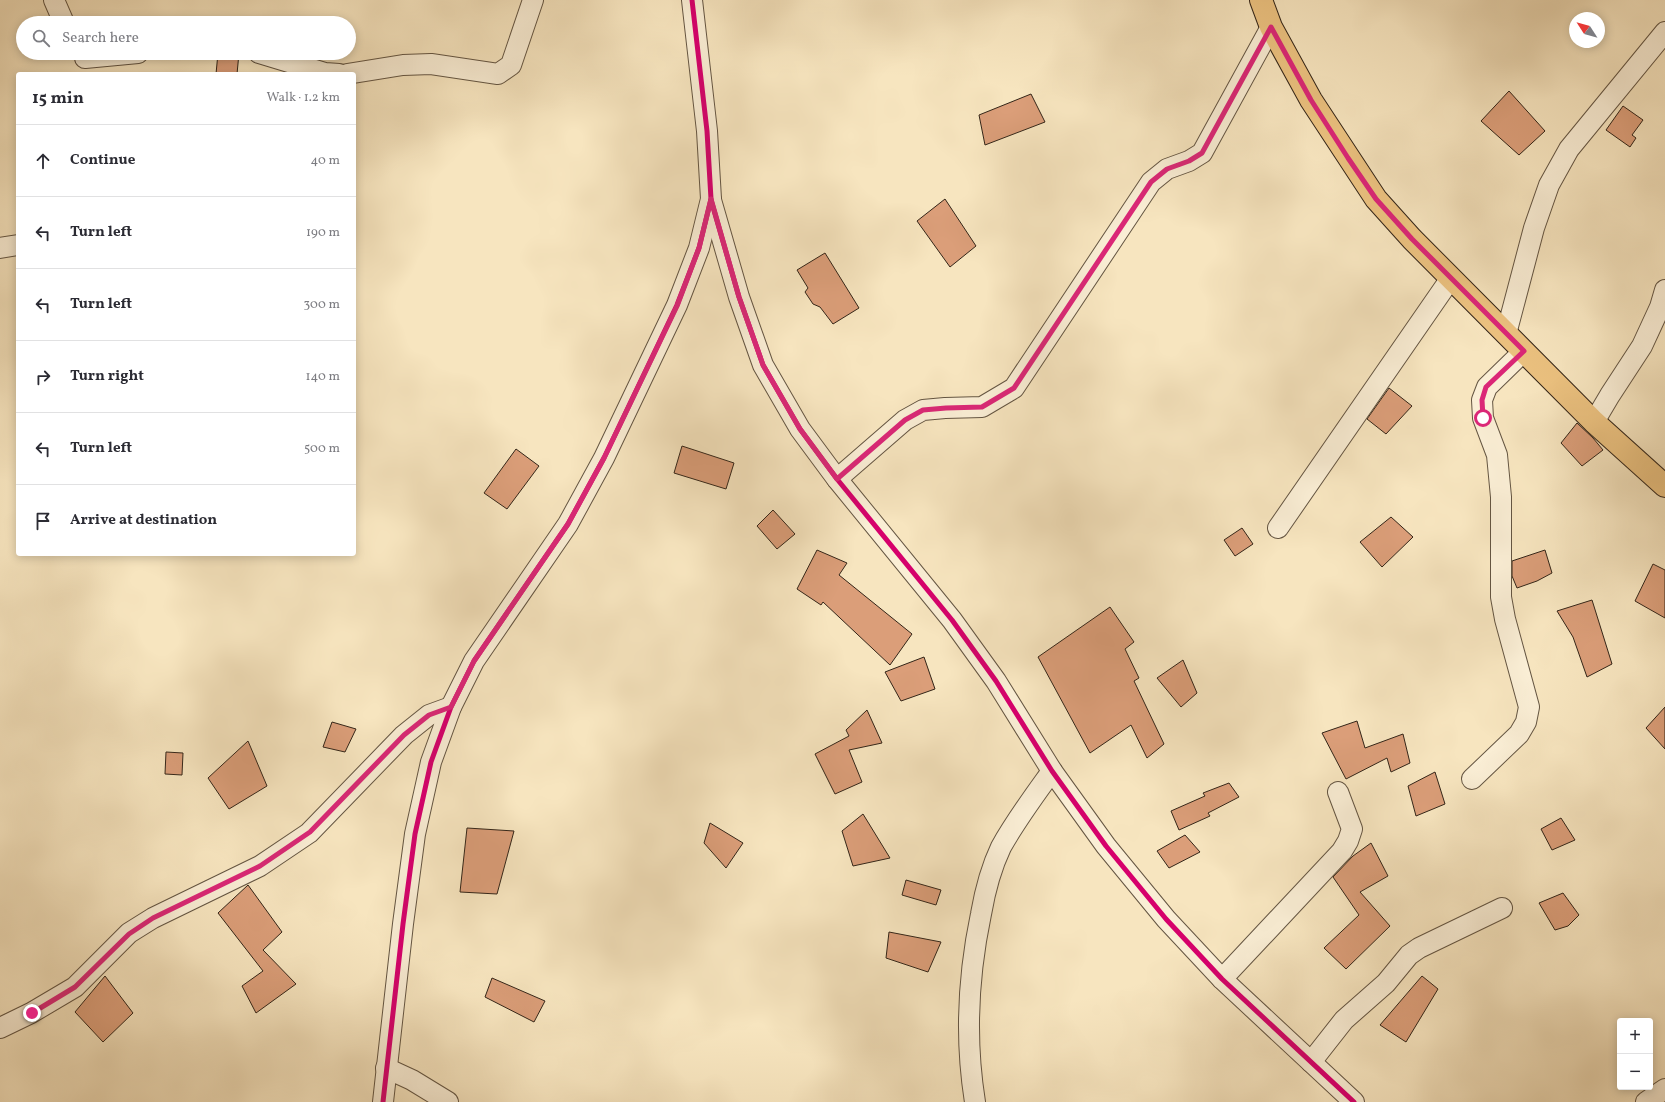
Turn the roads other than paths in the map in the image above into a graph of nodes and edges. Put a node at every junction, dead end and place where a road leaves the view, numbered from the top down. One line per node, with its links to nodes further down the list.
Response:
1 (54, 0): 5 (street)
2 (533, 0): 12 (street)
3 (692, 0): 13 (street)
4 (1262, 0): 6 (main road)
5 (61, 16)
6 (1271, 27): 16 (main road); 21 (street)
7 (1665, 32): 18 (street)
8 (98, 60): 10 (street)
9 (282, 60): 11 (street)
10 (86, 62)
11 (321, 72)
12 (356, 73)
13 (711, 199): 21 (street); 24 (street)
14 (16, 245): 15 (street)
15 (0, 248)
16 (1451, 278): 18 (main road); 23 (street)
17 (1665, 290): 20 (street)
18 (1506, 334): 19 (main road)
19 (1524, 351): 20 (main road); 26 (street)
20 (1594, 422): 22 (main road)
21 (837, 479): 25 (street)
22 (1665, 486)
23 (1278, 528)
24 (451, 707): 30 (street); 32 (street)
25 (1052, 771): 29 (street); 36 (street)
26 (1472, 779)
27 (1338, 792): 29 (street)
28 (1502, 908): 31 (street)
29 (1222, 979): 31 (street)
30 (0, 1028)
31 (1311, 1062): 37 (street)
32 (386, 1068): 34 (street); 35 (street)
33 (1665, 1090): 38 (street)
34 (383, 1102)
35 (448, 1102)
36 (975, 1102)
37 (1354, 1102)
38 (1646, 1102)

